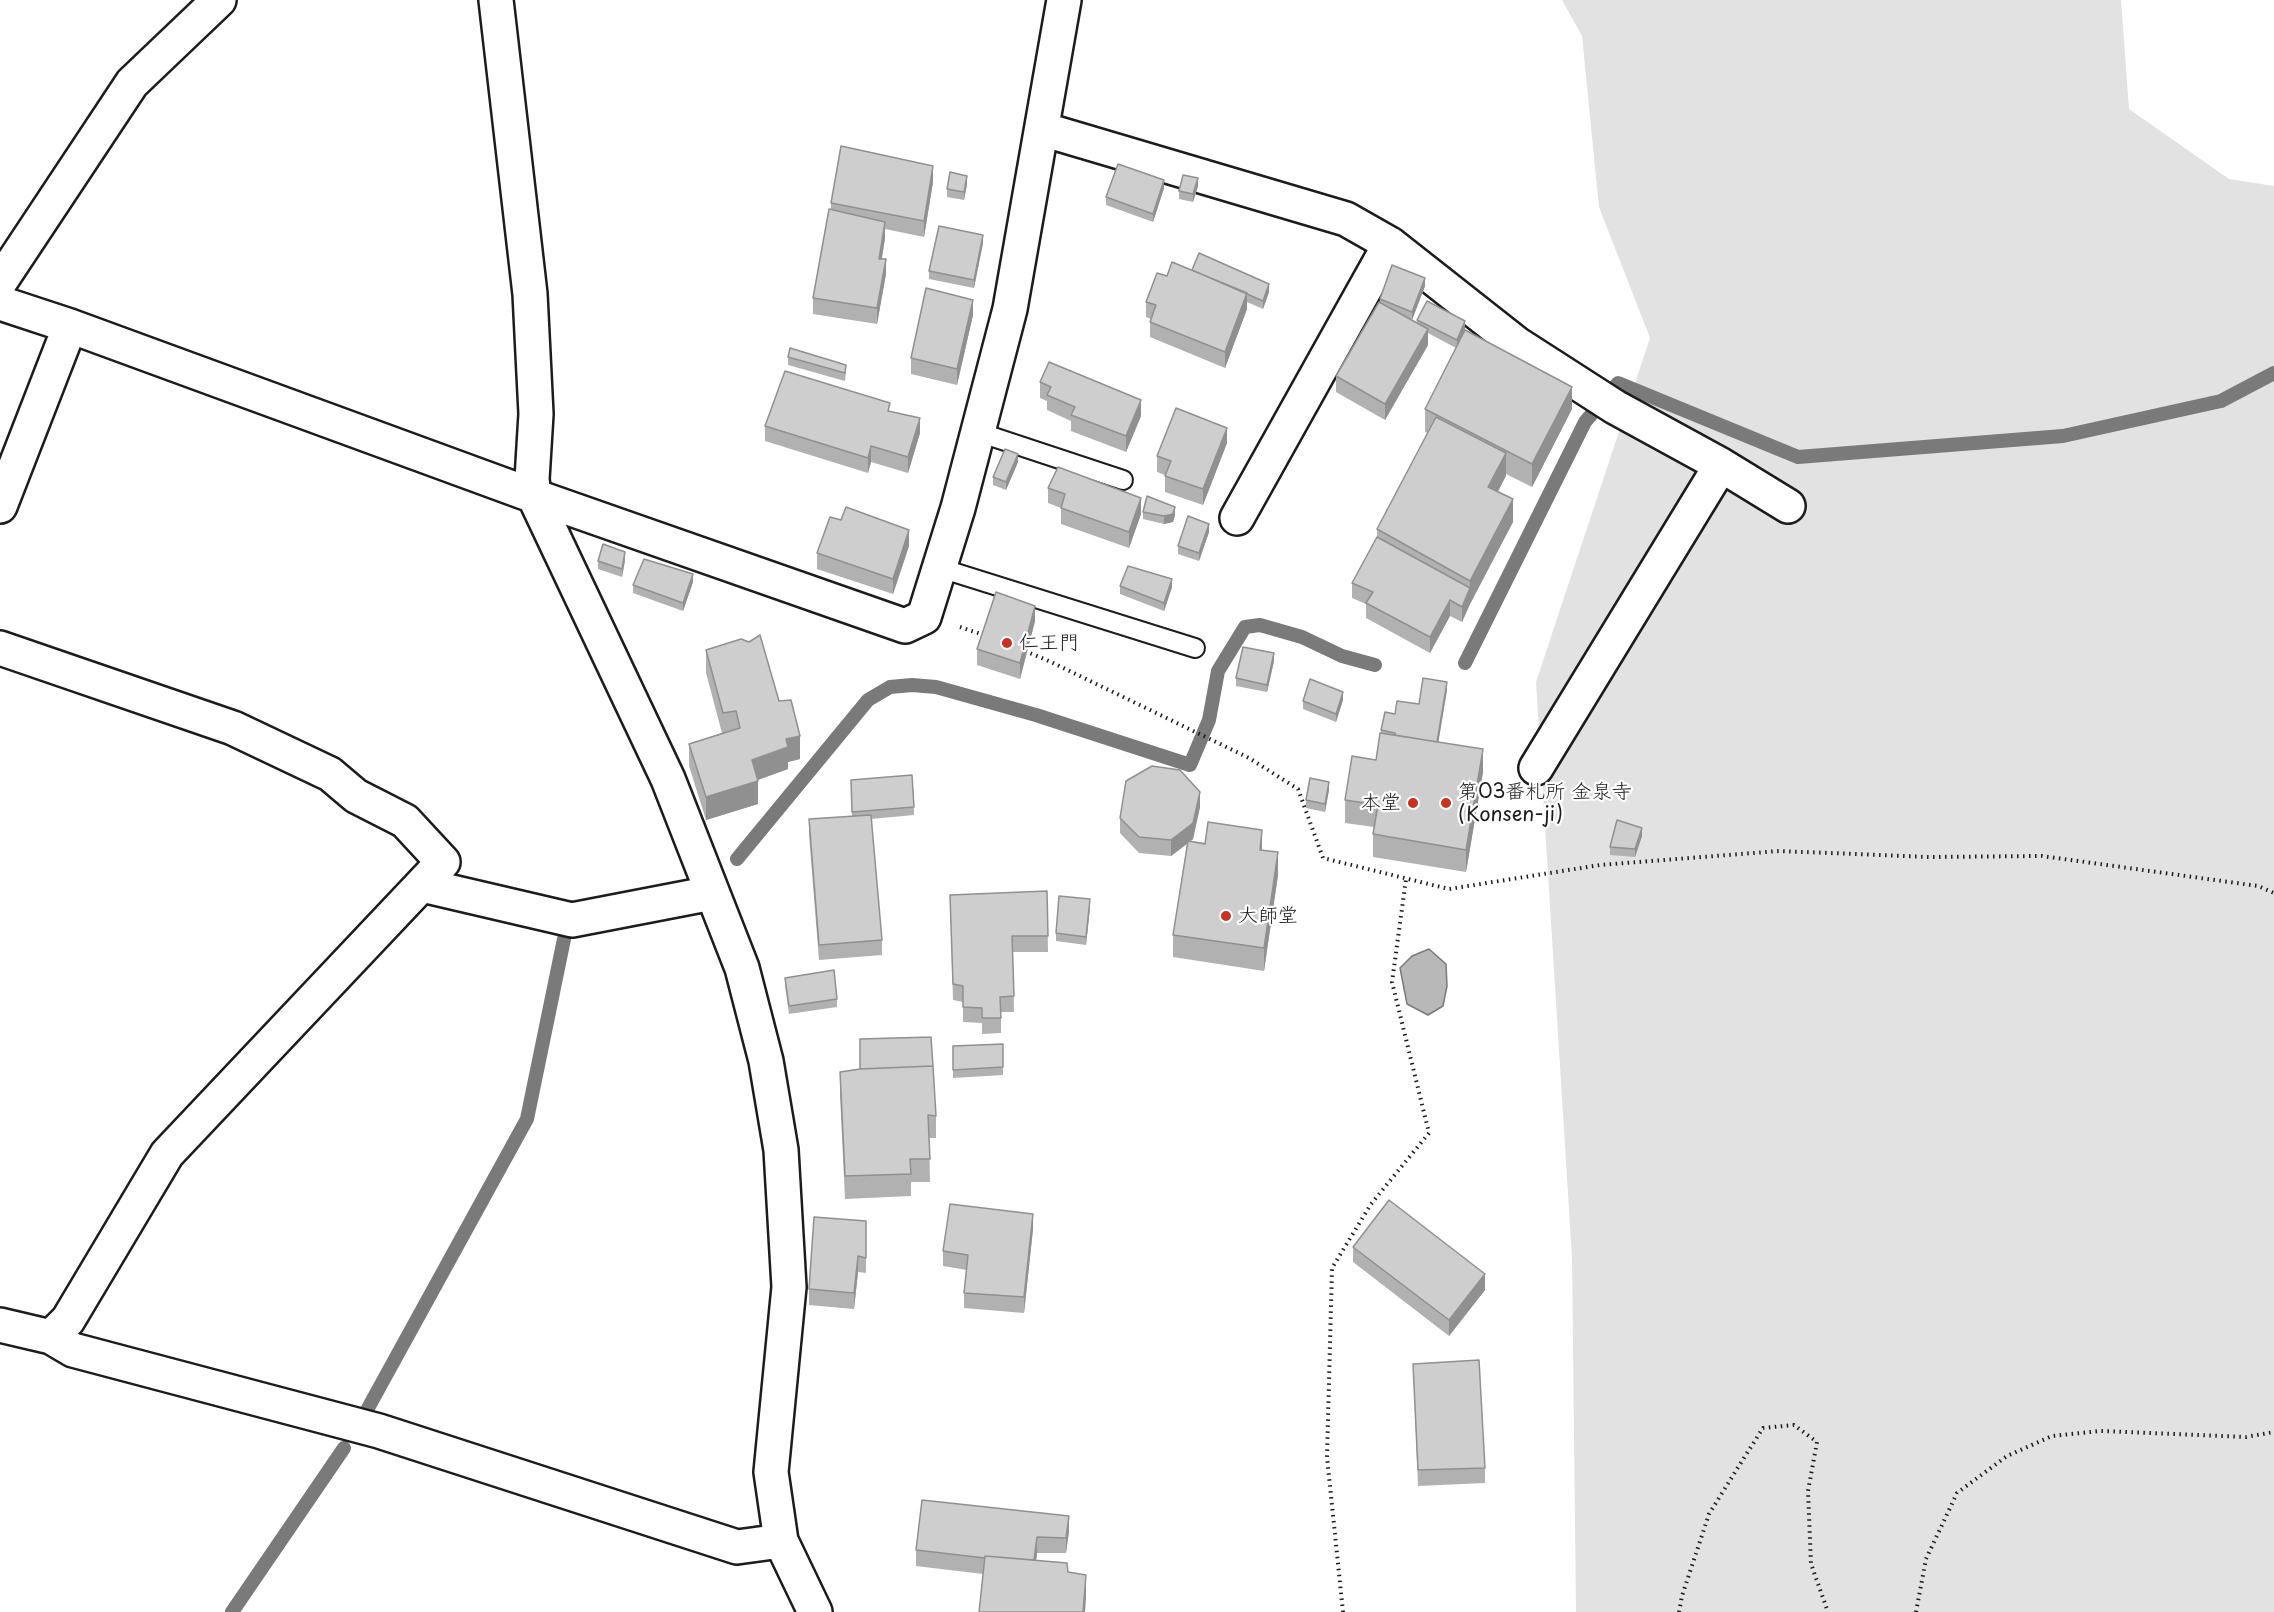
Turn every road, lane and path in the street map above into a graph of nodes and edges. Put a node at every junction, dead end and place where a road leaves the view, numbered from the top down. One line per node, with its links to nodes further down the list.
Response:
1 (219, 0): 6 (street)
2 (496, 0): 12 (street)
3 (1064, 0): 4 (street)
4 (1042, 129): 5 (street); 9 (street)
5 (1390, 244): 10 (street); 15 (street)
6 (0, 282)
7 (0, 303): 8 (street)
8 (70, 326): 12 (street); 13 (street)
9 (978, 432): 11 (lane); 16 (street)
10 (1721, 465): 14 (street); 22 (street)
11 (1123, 480)
12 (534, 496): 17 (street); 26 (street)
13 (0, 506)
14 (1788, 506)
15 (1237, 518)
16 (940, 568): 17 (street); 20 (lane)
17 (924, 617): 18 (path)
18 (989, 637)
19 (0, 648): 24 (street)
20 (1195, 648)
21 (1019, 649): 23 (path)
22 (1536, 768)
23 (1406, 879): 25 (path); 32 (path)
24 (422, 885): 26 (street); 28 (street)
25 (2274, 892)
26 (712, 893): 30 (street)
27 (0, 1325): 28 (street)
28 (51, 1337): 30 (street)
29 (2274, 1432): 35 (path)
30 (781, 1541): 31 (street)
31 (815, 1612)
32 (1343, 1612)
33 (1679, 1612): 34 (path)
34 (1828, 1612)
35 (1916, 1612)

